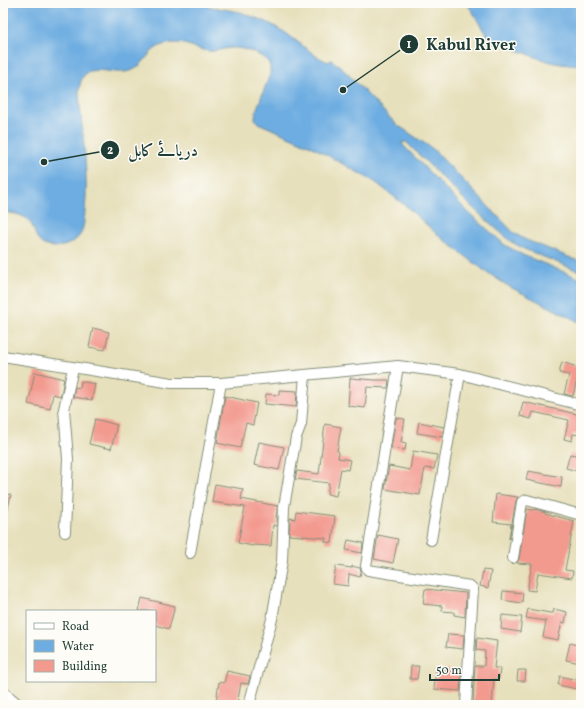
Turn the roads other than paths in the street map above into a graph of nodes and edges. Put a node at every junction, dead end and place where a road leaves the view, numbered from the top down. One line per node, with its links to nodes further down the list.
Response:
1 (3, 356): 3 (street)
2 (398, 366): 4 (street); 5 (street); 16 (street)
3 (73, 368): 6 (street); 9 (street)
4 (460, 374): 7 (street); 10 (street)
5 (305, 375): 6 (street); 15 (street)
6 (221, 383): 11 (street)
7 (581, 404)
8 (581, 515): 12 (street)
9 (65, 532)
10 (431, 540)
11 (190, 553)
12 (513, 558)
13 (3, 692): 14 (street)
14 (21, 704)
15 (249, 705)
16 (466, 705)

